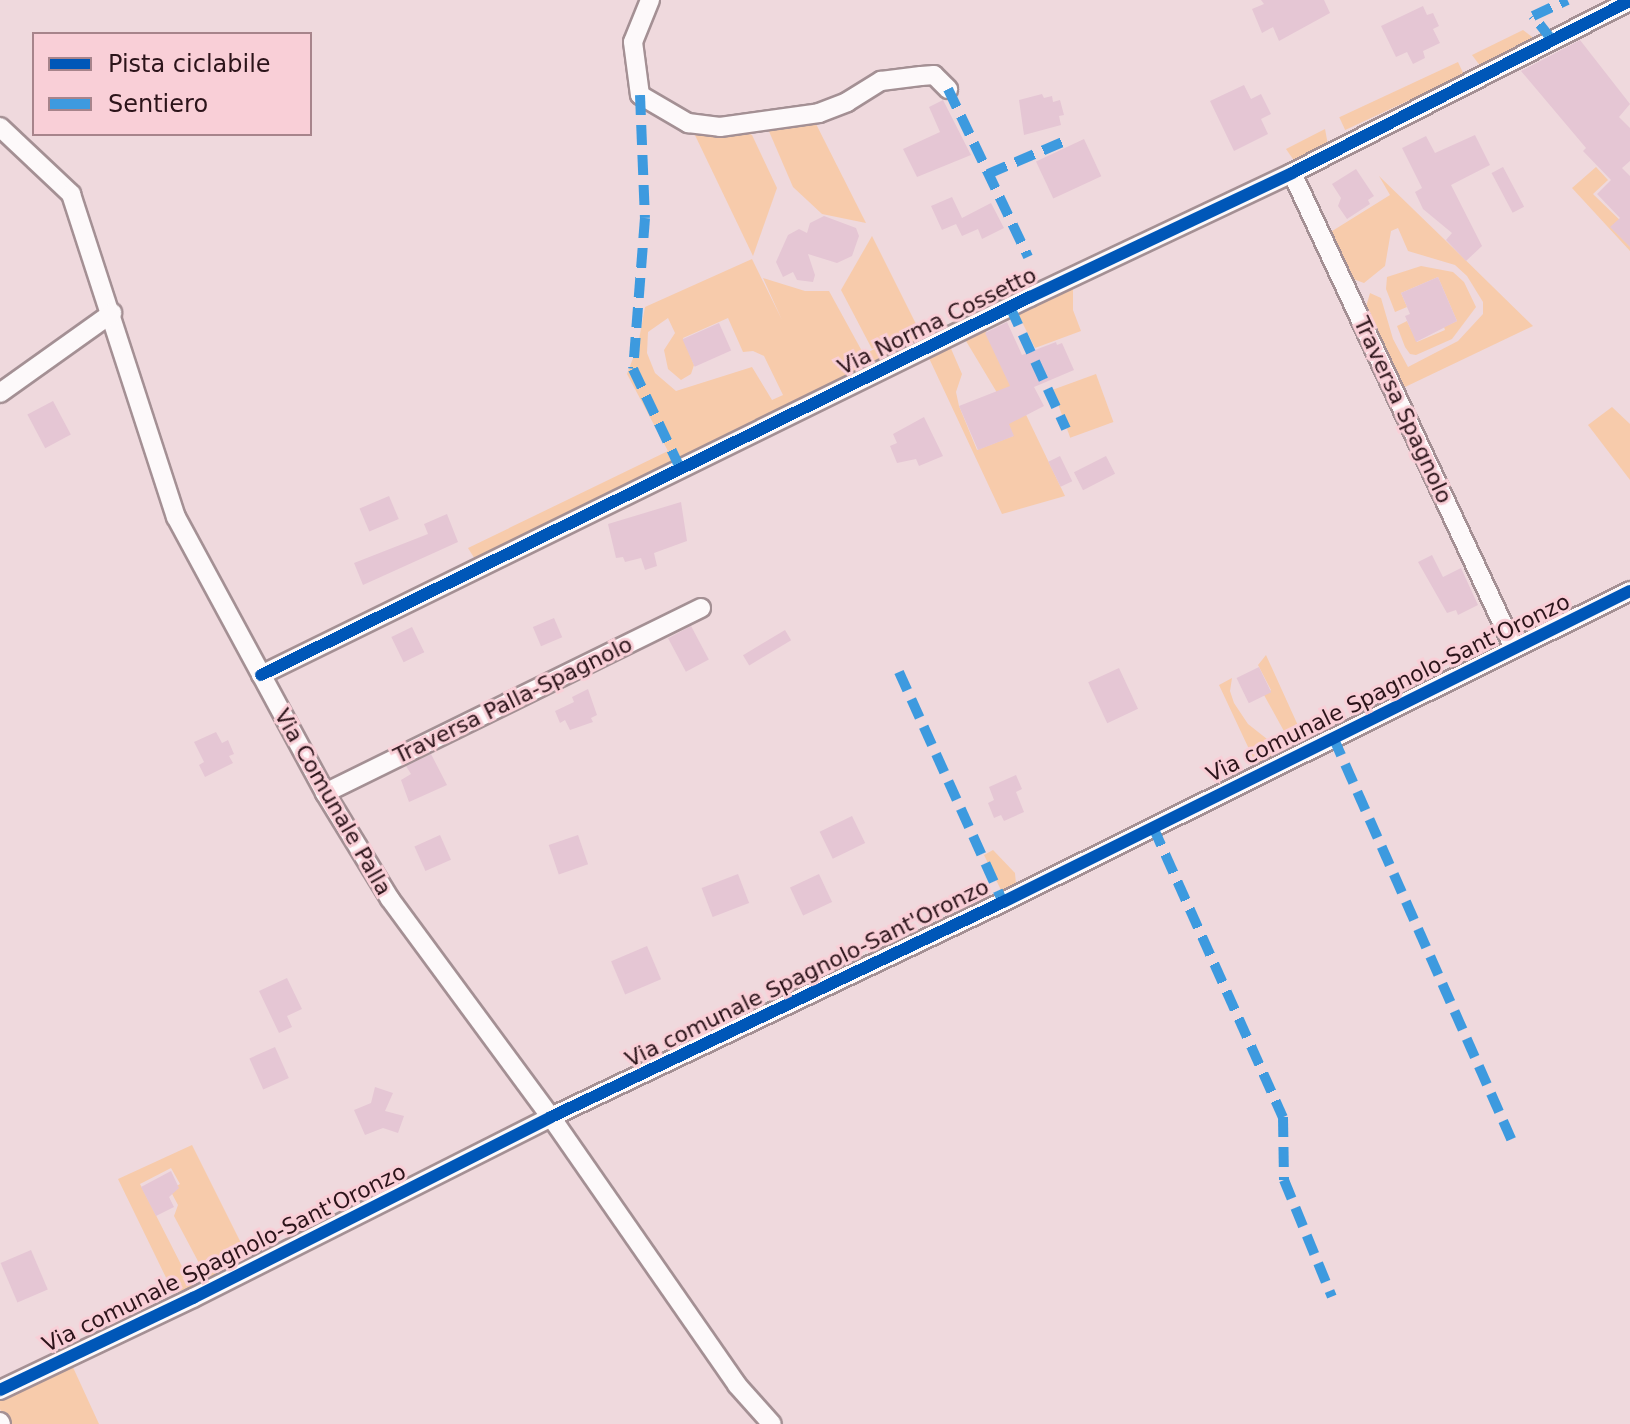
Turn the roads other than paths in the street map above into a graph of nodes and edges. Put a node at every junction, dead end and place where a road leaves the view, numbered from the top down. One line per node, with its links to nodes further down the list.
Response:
1 (650, 0): 3 (street)
2 (1630, 1): 5 (street, Via Norma Cossetto)
3 (948, 89)
4 (0, 127): 6 (street, Via Comunale Palla)
5 (1292, 173): 10 (street, Traversa Spagnolo); 11 (street, Via Norma Cossetto)
6 (112, 313): 7 (street); 11 (street, Via Comunale Palla)
7 (0, 393)
8 (1630, 591): 10 (street, Via comunale Spagnolo-Sant'Oronzo)
9 (701, 608): 12 (street, Traversa Palla-Spagnolo)
10 (1514, 648): 13 (street, Via comunale Spagnolo-Sant'Oronzo)
11 (261, 675): 12 (street, Via Comunale Palla)
12 (325, 793): 13 (street, Via Comunale Palla)
13 (551, 1117): 14 (street, Via comunale Spagnolo-Sant'Oronzo); 15 (street, Via Comunale Palla)
14 (0, 1390)
15 (772, 1424)

